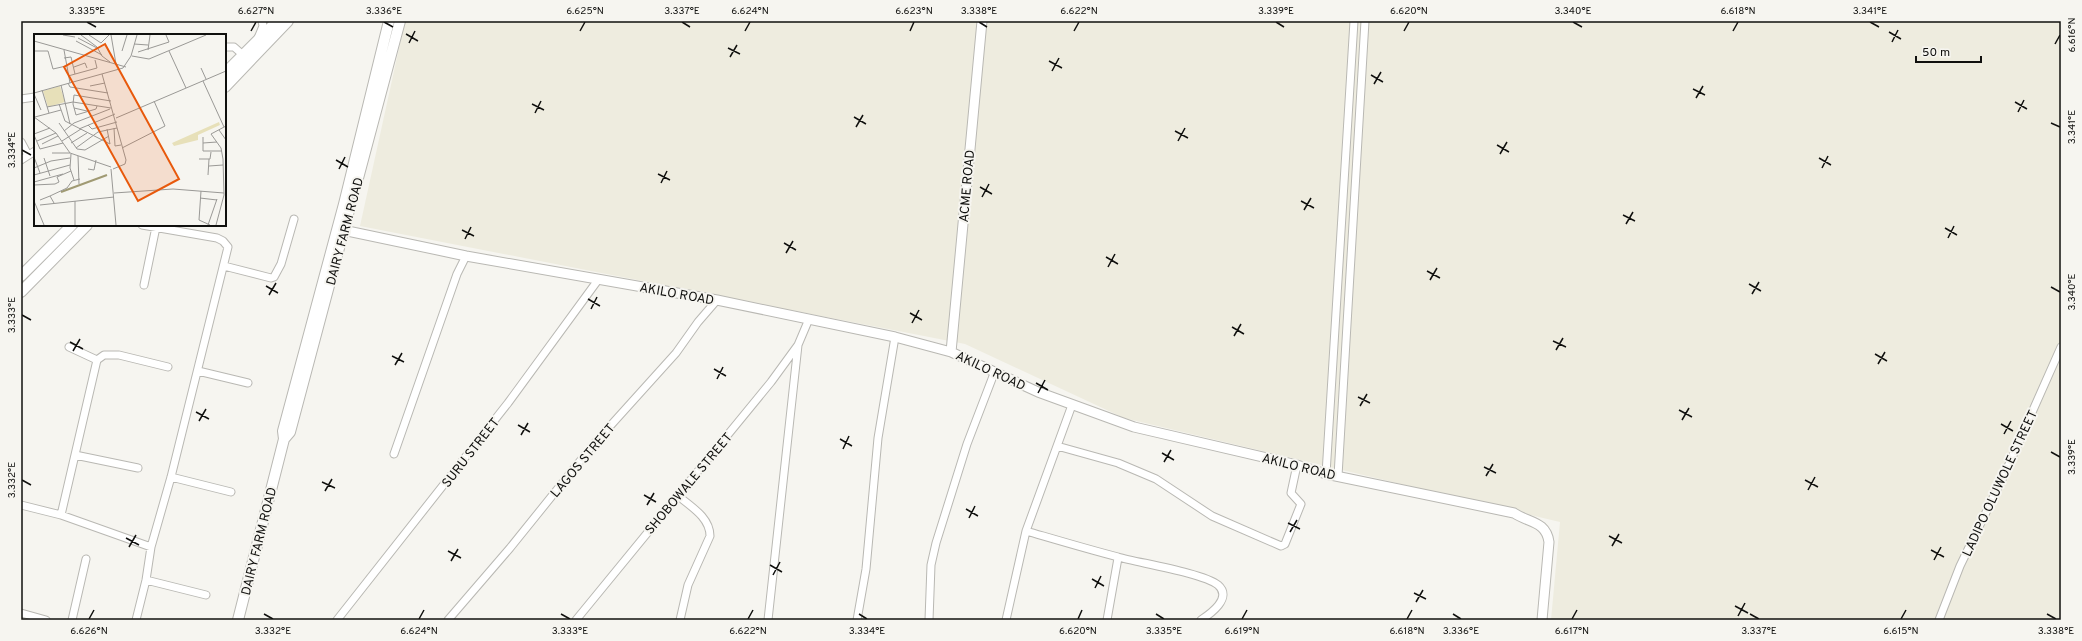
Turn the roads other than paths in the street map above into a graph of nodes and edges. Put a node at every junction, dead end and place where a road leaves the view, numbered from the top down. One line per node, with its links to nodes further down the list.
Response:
1 (262, 21): 9 (street)
2 (277, 21): 9 (main road)
3 (288, 21): 11 (main road)
4 (389, 21): 27 (main road, DAIRY FARM ROAD)
5 (400, 21): 27 (main road, DAIRY FARM ROAD)
6 (982, 21): 40 (street, ACME ROAD)
7 (1354, 21): 13 (street)
8 (1365, 21): 12 (street)
9 (258, 41): 11 (main road)
10 (226, 47): 11 (street)
11 (246, 59): 14 (main road); 15 (main road)
12 (1362, 65): 13 (street); 53 (street)
13 (1352, 66): 52 (street)
14 (226, 72)
15 (226, 86)
16 (34, 97): 17 (street)
17 (21, 99)
18 (21, 142): 20 (street)
19 (34, 152): 20 (street)
20 (28, 155): 21 (street)
21 (21, 160)
22 (294, 219): 29 (street)
23 (71, 226): 30 (main road)
24 (86, 226): 33 (main road)
25 (149, 226): 26 (street)
26 (156, 227): 29 (street); 32 (street)
27 (340, 229): 28 (street, AKILO ROAD); 69 (main road, DAIRY FARM ROAD)
28 (466, 256): 31 (street, AKILO ROAD); 48 (street)
29 (224, 266): 43 (street)
30 (21, 276)
31 (598, 280): 34 (street, AKILO ROAD); 70 (street, SURU STREET)
32 (144, 285)
33 (21, 292)
34 (717, 300): 35 (street, AKILO ROAD); 71 (street, LAGOS STREET)
35 (809, 319): 36 (street, AKILO ROAD); 37 (street)
36 (895, 337): 40 (street, AKILO ROAD); 75 (street)
37 (798, 345): 56 (street, SHOBOWALE STREET); 74 (street)
38 (2061, 347): 81 (street, LADIPO OLUWOLE STREET)
39 (69, 348): 41 (street)
40 (951, 352): 44 (street, AKILO ROAD)
41 (97, 360): 42 (street); 49 (street)
42 (168, 367)
43 (198, 371): 45 (street); 54 (street)
44 (994, 371): 46 (street, AKILO ROAD); 76 (street)
45 (248, 383)
46 (1072, 405): 47 (street); 50 (street, AKILO ROAD)
47 (1057, 446): 50 (street); 59 (street)
48 (394, 454)
49 (75, 456): 51 (street); 58 (street)
50 (1297, 465): 52 (street, AKILO ROAD)
51 (138, 468)
52 (1326, 474): 53 (street, AKILO ROAD)
53 (1338, 476): 80 (street, AKILO ROAD)
54 (171, 477): 55 (street); 60 (street)
55 (231, 492)
56 (677, 495): 72 (street, SHOBOWALE STREET); 73 (street)
57 (21, 505): 58 (street)
58 (61, 515): 60 (street)
59 (1026, 531): 61 (street); 77 (street)
60 (151, 547): 63 (street)
61 (1118, 558): 78 (street); 79 (street)
62 (86, 559): 67 (street)
63 (146, 580): 64 (street); 68 (street)
64 (206, 595)
65 (21, 613): 66 (street)
66 (46, 620)
67 (72, 620)
68 (136, 620)
69 (238, 620)
70 (337, 620)
71 (448, 620)
72 (576, 620)
73 (680, 620)
74 (768, 620)
75 (857, 620)
76 (929, 620)
77 (1006, 620)
78 (1107, 620)
79 (1201, 620)
80 (1542, 620)
81 (1939, 620)

